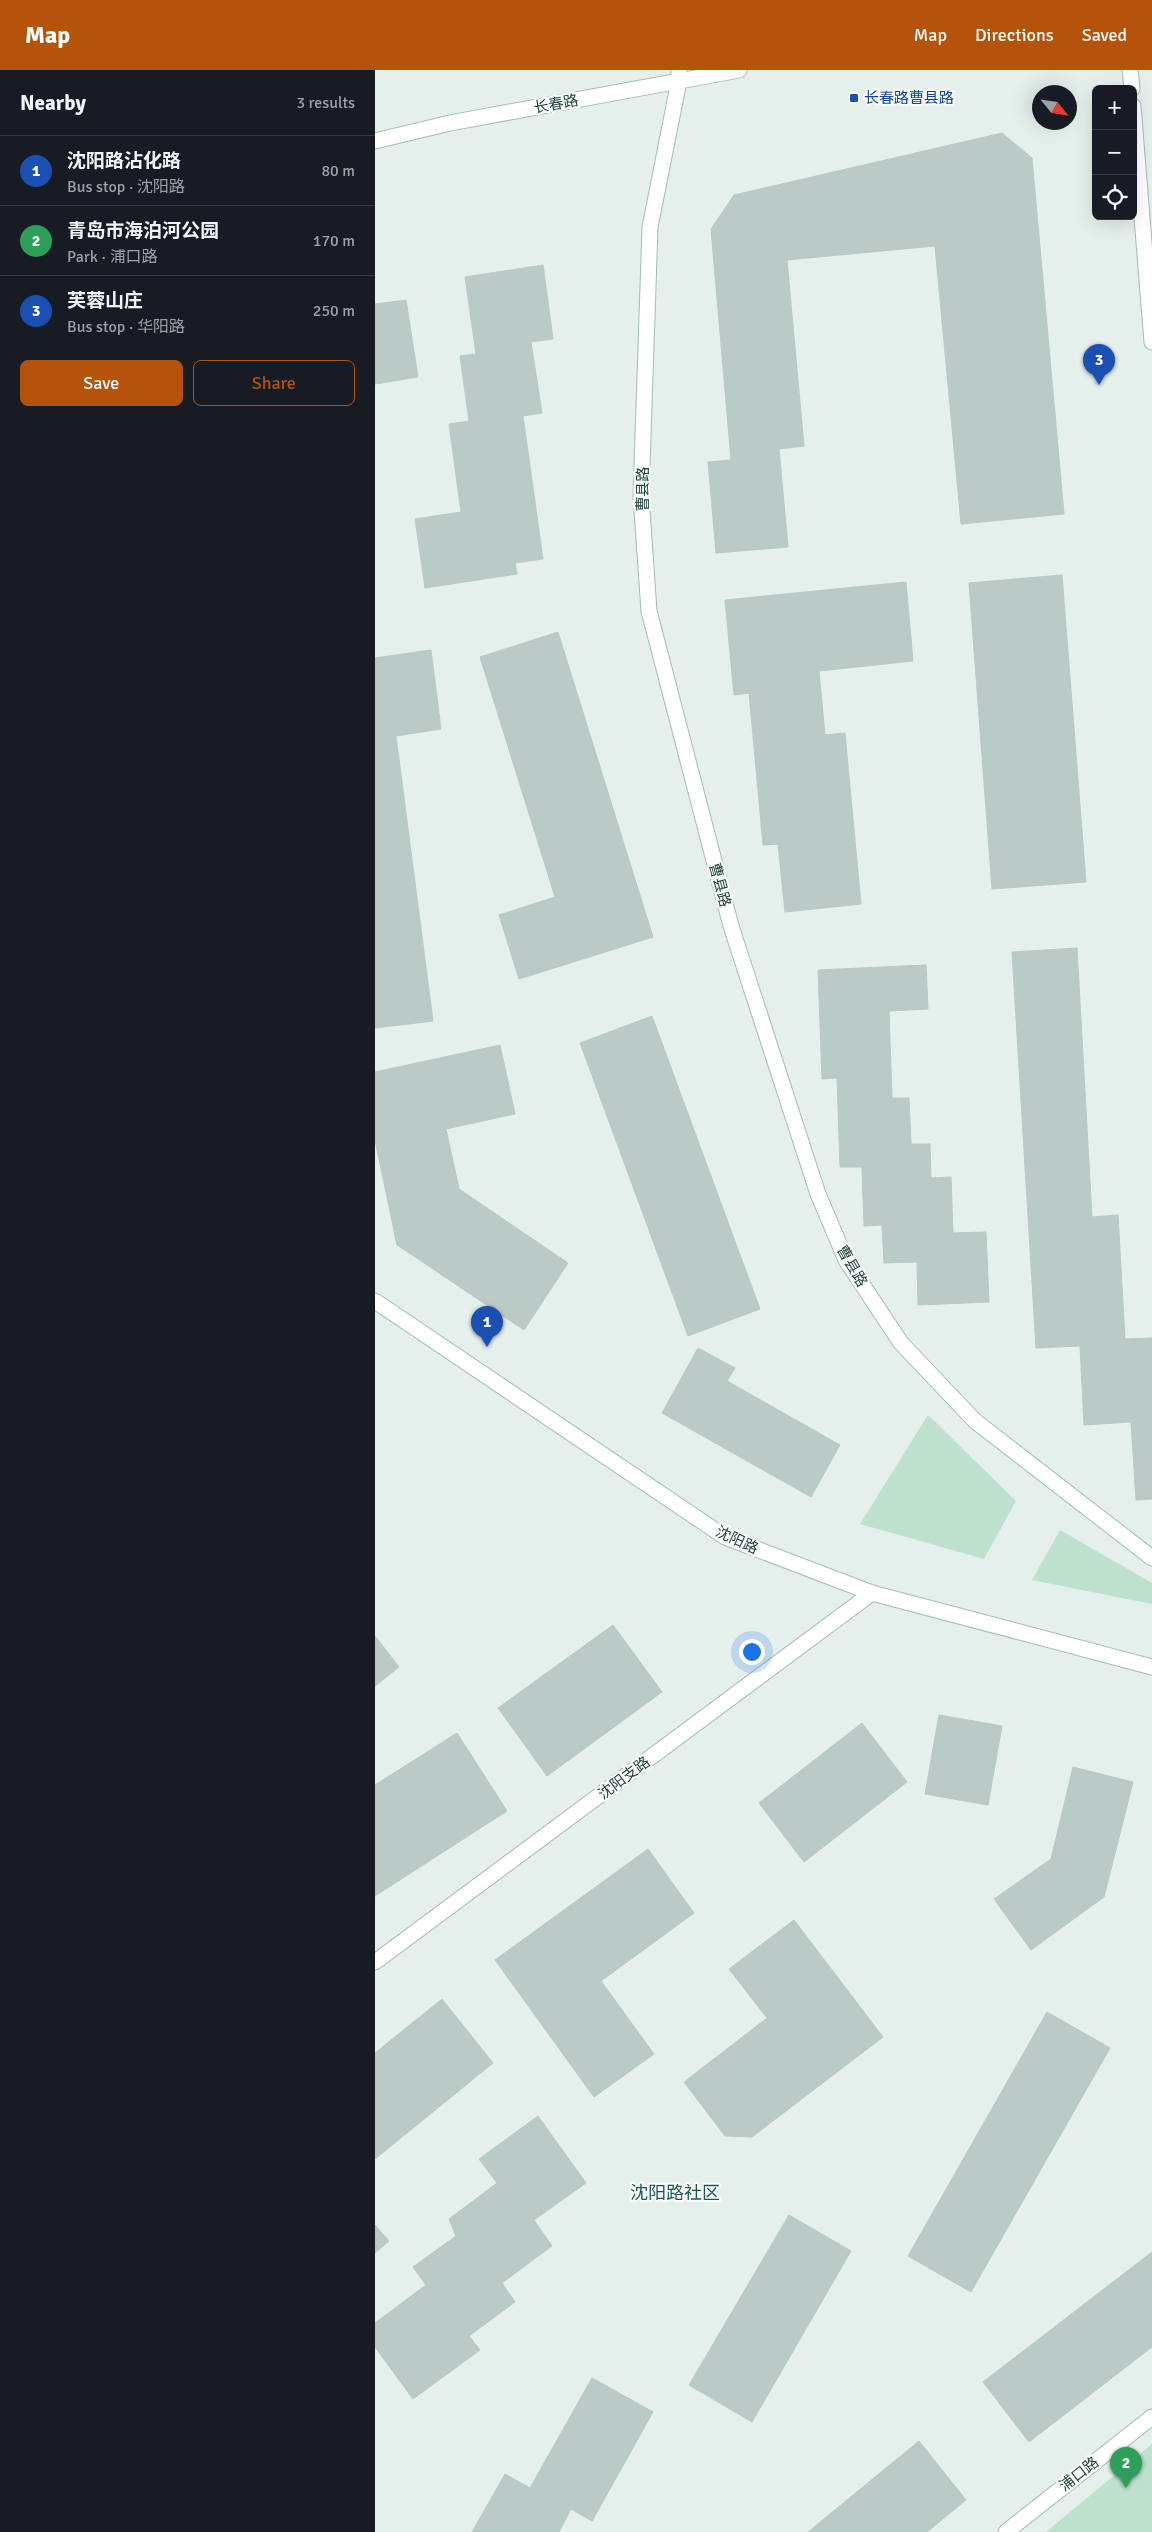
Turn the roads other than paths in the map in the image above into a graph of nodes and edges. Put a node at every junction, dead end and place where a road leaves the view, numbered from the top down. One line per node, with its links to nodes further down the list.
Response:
1 (739, 70): 3 (street, 长春路)
2 (1130, 70): 4 (street)
3 (679, 76): 6 (street, 长春路); 9 (street, 曹县路)
4 (1132, 85)
5 (1135, 130): 7 (street)
6 (375, 141)
7 (1152, 342)
8 (375, 1301): 10 (street, 沈阳路)
9 (1152, 1558)
10 (873, 1593): 11 (street, 沈阳路); 12 (street, 沈阳支路)
11 (1152, 1667)
12 (375, 1962)
13 (1152, 2416): 14 (street, 浦口路)
14 (1006, 2532)

